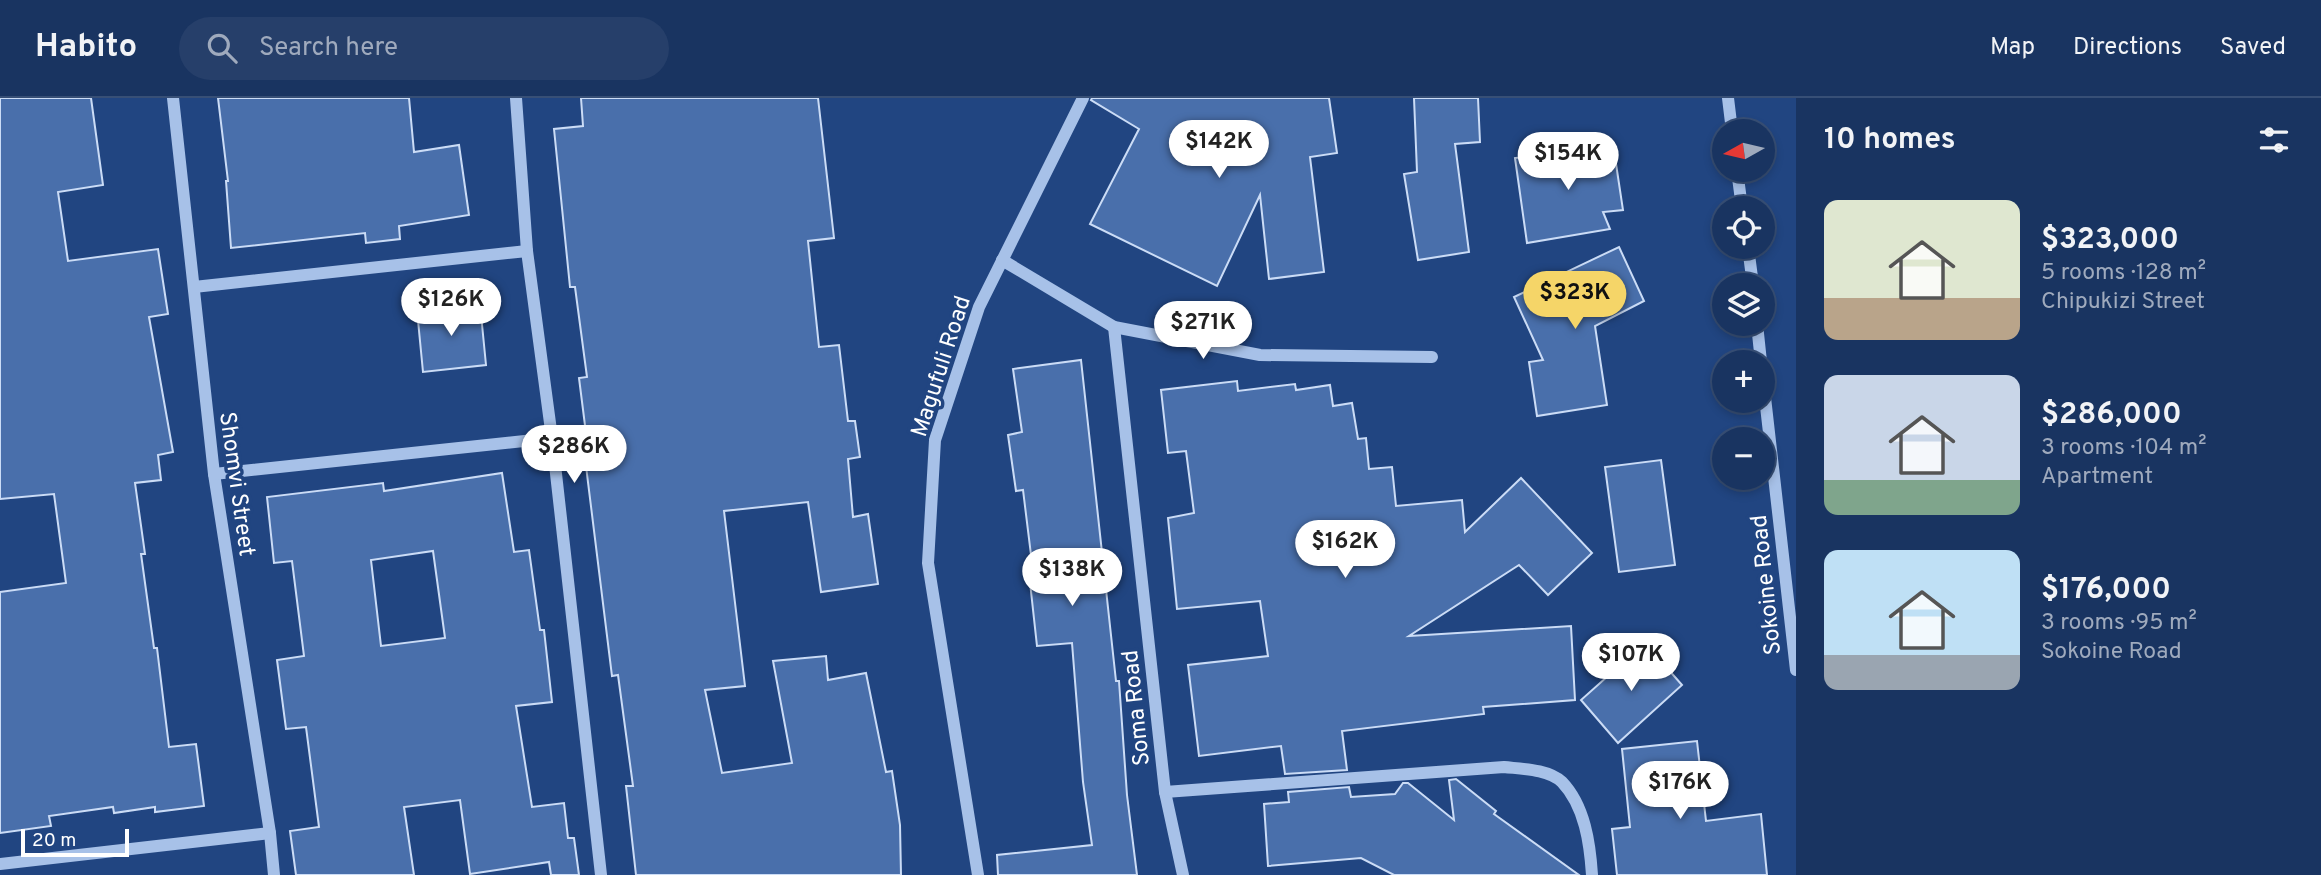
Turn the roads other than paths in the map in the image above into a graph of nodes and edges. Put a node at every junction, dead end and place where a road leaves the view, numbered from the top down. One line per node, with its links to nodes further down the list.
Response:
1 (173, 98): 8 (street, Shomvi Street)
2 (516, 98): 6 (street)
3 (1083, 98): 7 (street, Magufuli Road)
4 (1728, 98): 5 (street)
5 (1731, 119)
6 (527, 251): 8 (street); 12 (street)
7 (1002, 260): 9 (street); 20 (street, Magufuli Road)
8 (194, 287): 13 (street, Shomvi Street)
9 (1114, 327): 10 (street); 15 (street, Soma Road)
10 (1432, 356)
11 (1767, 413): 14 (street, Sokoine Road)
12 (552, 438): 13 (street); 19 (street)
13 (214, 474): 16 (street, Shomvi Street)
14 (1796, 670)
15 (1165, 792): 21 (street, Soma Road); 22 (street)
16 (270, 833): 17 (street); 18 (street, Shomvi Street)
17 (0, 864)
18 (274, 875)
19 (601, 875)
20 (978, 875)
21 (1183, 875)
22 (1592, 875)

